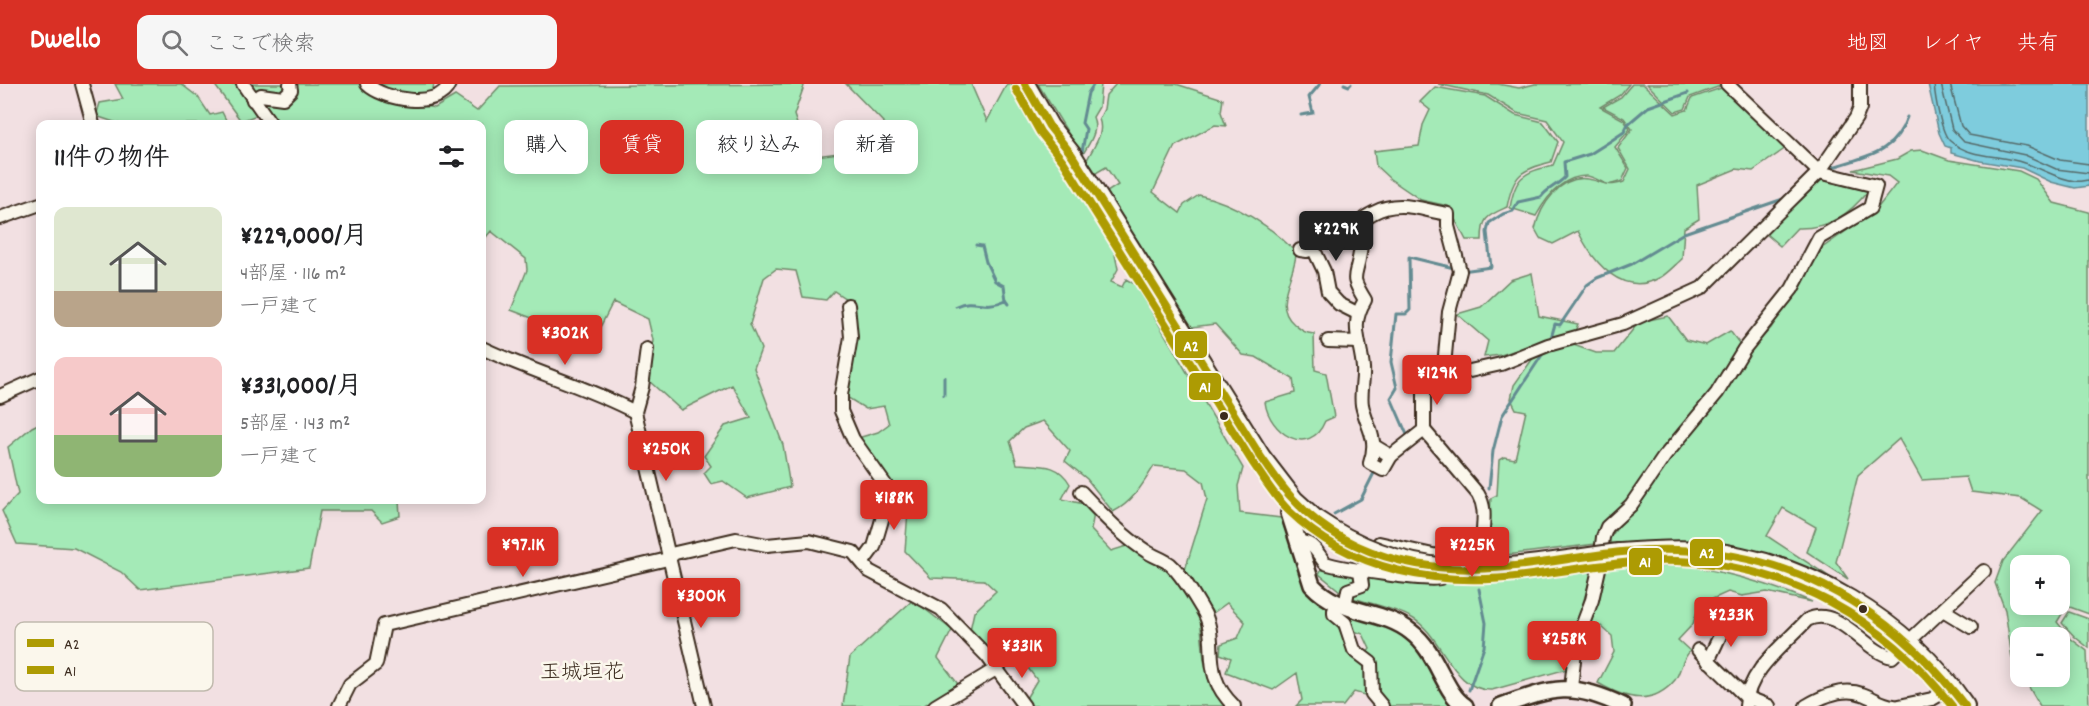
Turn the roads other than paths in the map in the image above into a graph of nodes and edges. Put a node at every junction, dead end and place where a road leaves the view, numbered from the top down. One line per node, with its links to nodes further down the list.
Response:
1 (82, 84): 10 (street)
2 (290, 84): 9 (street)
3 (367, 84): 4 (street)
4 (449, 84)
5 (1025, 84): 30 (highway)
6 (1727, 84): 12 (street)
7 (1860, 84): 12 (street)
8 (244, 85): 9 (street)
9 (253, 100): 11 (street)
10 (92, 120)
11 (268, 120)
12 (1819, 172): 22 (street); 46 (street)
13 (36, 205): 14 (street)
14 (0, 218)
15 (1300, 250): 17 (street)
16 (848, 305): 35 (street)
17 (1358, 313): 19 (street); 22 (street)
18 (1328, 340): 19 (street)
19 (1358, 342): 27 (street)
20 (647, 349): 25 (street)
21 (486, 350): 25 (street)
22 (1443, 377): 26 (street)
23 (36, 380): 24 (street)
24 (0, 396)
25 (635, 412): 34 (street)
26 (1424, 430): 28 (street); 33 (street)
27 (1376, 447): 28 (street); 28 (street)
28 (1391, 456)
29 (1082, 492): 54 (street)
30 (1294, 500): 32 (main road); 42 (highway, bridge)
31 (1339, 524): 33 (street)
32 (1298, 542): 37 (street); 38 (main road)
33 (1473, 556): 37 (street)
34 (668, 559): 35 (street); 50 (street); 51 (street)
35 (863, 562): 45 (street)
36 (1984, 570): 39 (street)
37 (1360, 571): 38 (street)
38 (1338, 604): 55 (street); 56 (main road)
39 (1942, 610): 41 (street); 42 (street)
40 (1724, 627): 44 (street)
41 (1971, 627)
42 (1909, 642): 47 (highway); 48 (street)
43 (1698, 650): 44 (street)
44 (1708, 660): 48 (street)
45 (996, 669): 52 (street); 53 (street)
46 (1571, 687): 49 (main road); 57 (main road)
47 (1952, 688): 61 (street); 62 (highway)
48 (1746, 702): 58 (street)
49 (1614, 704)
50 (339, 706)
51 (704, 706)
52 (935, 706)
53 (1024, 706)
54 (1234, 706)
55 (1382, 706)
56 (1465, 706)
57 (1501, 706)
58 (1769, 706)
59 (1806, 706): 60 (street)
60 (1894, 706)
61 (1899, 706)
62 (1965, 706)

